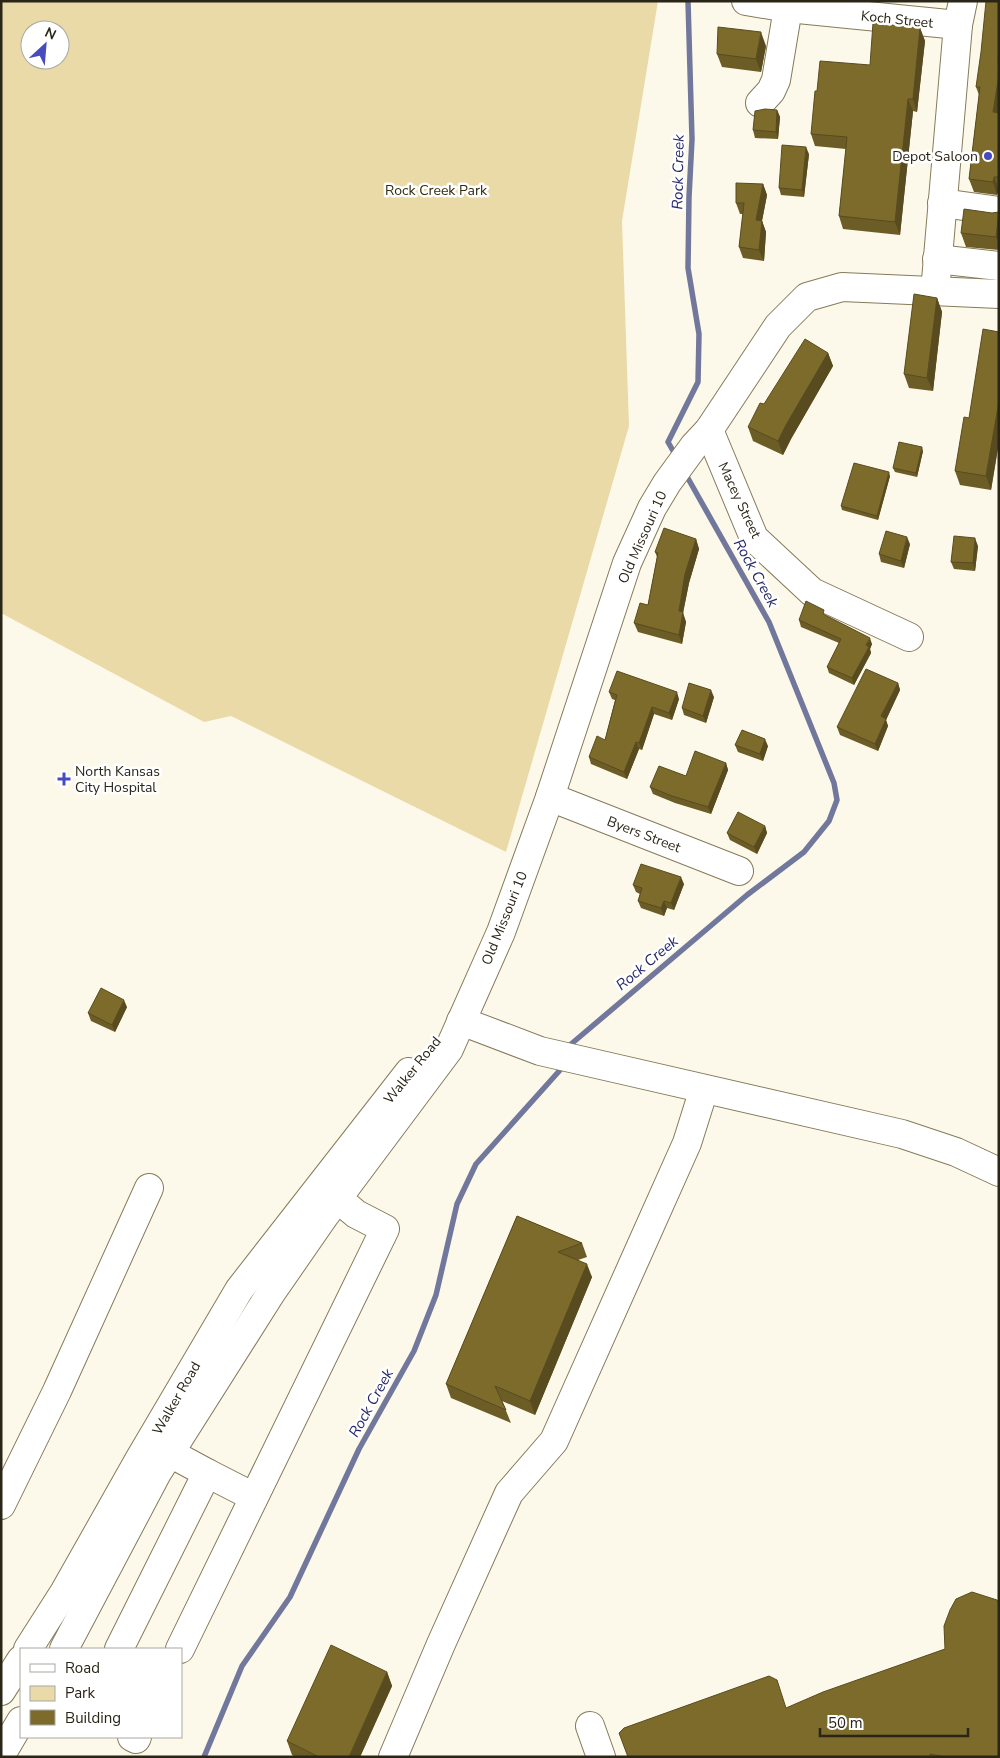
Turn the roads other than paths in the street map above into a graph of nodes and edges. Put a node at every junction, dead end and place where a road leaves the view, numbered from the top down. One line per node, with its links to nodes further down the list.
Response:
1 (746, 1): 2 (street, Koch Street)
2 (788, 8): 3 (street, Koch Street); 4 (street)
3 (960, 13): 5 (street)
4 (760, 102)
5 (942, 203): 6 (street); 7 (street)
6 (999, 211)
7 (937, 259): 8 (street); 9 (street)
8 (999, 266)
9 (935, 292): 10 (street, Old Missouri 10); 11 (street, Old Missouri 10)
10 (999, 294)
11 (701, 438): 12 (street, Macey Street); 13 (street, Old Missouri 10)
12 (909, 637)
13 (550, 797): 14 (street, Byers Street); 15 (street, Old Missouri 10)
14 (739, 871)
15 (461, 1020): 16 (street); 19 (street, Walker Road)
16 (704, 1089): 17 (street); 33 (street)
17 (999, 1172)
18 (149, 1188): 23 (street)
19 (329, 1192): 20 (street, Walker Road); 22 (street)
20 (160, 1447): 21 (street); 24 (street, Walker Road); 25 (street, Walker Road)
21 (207, 1472): 22 (street); 26 (street)
22 (254, 1497): 27 (street)
23 (1, 1505)
24 (29, 1648)
25 (65, 1648)
26 (119, 1648)
27 (180, 1648)
28 (20, 1662): 29 (street)
29 (1, 1691)
30 (20, 1723): 32 (street)
31 (590, 1726): 34 (street)
32 (1, 1755)
33 (393, 1757)
34 (601, 1757)

